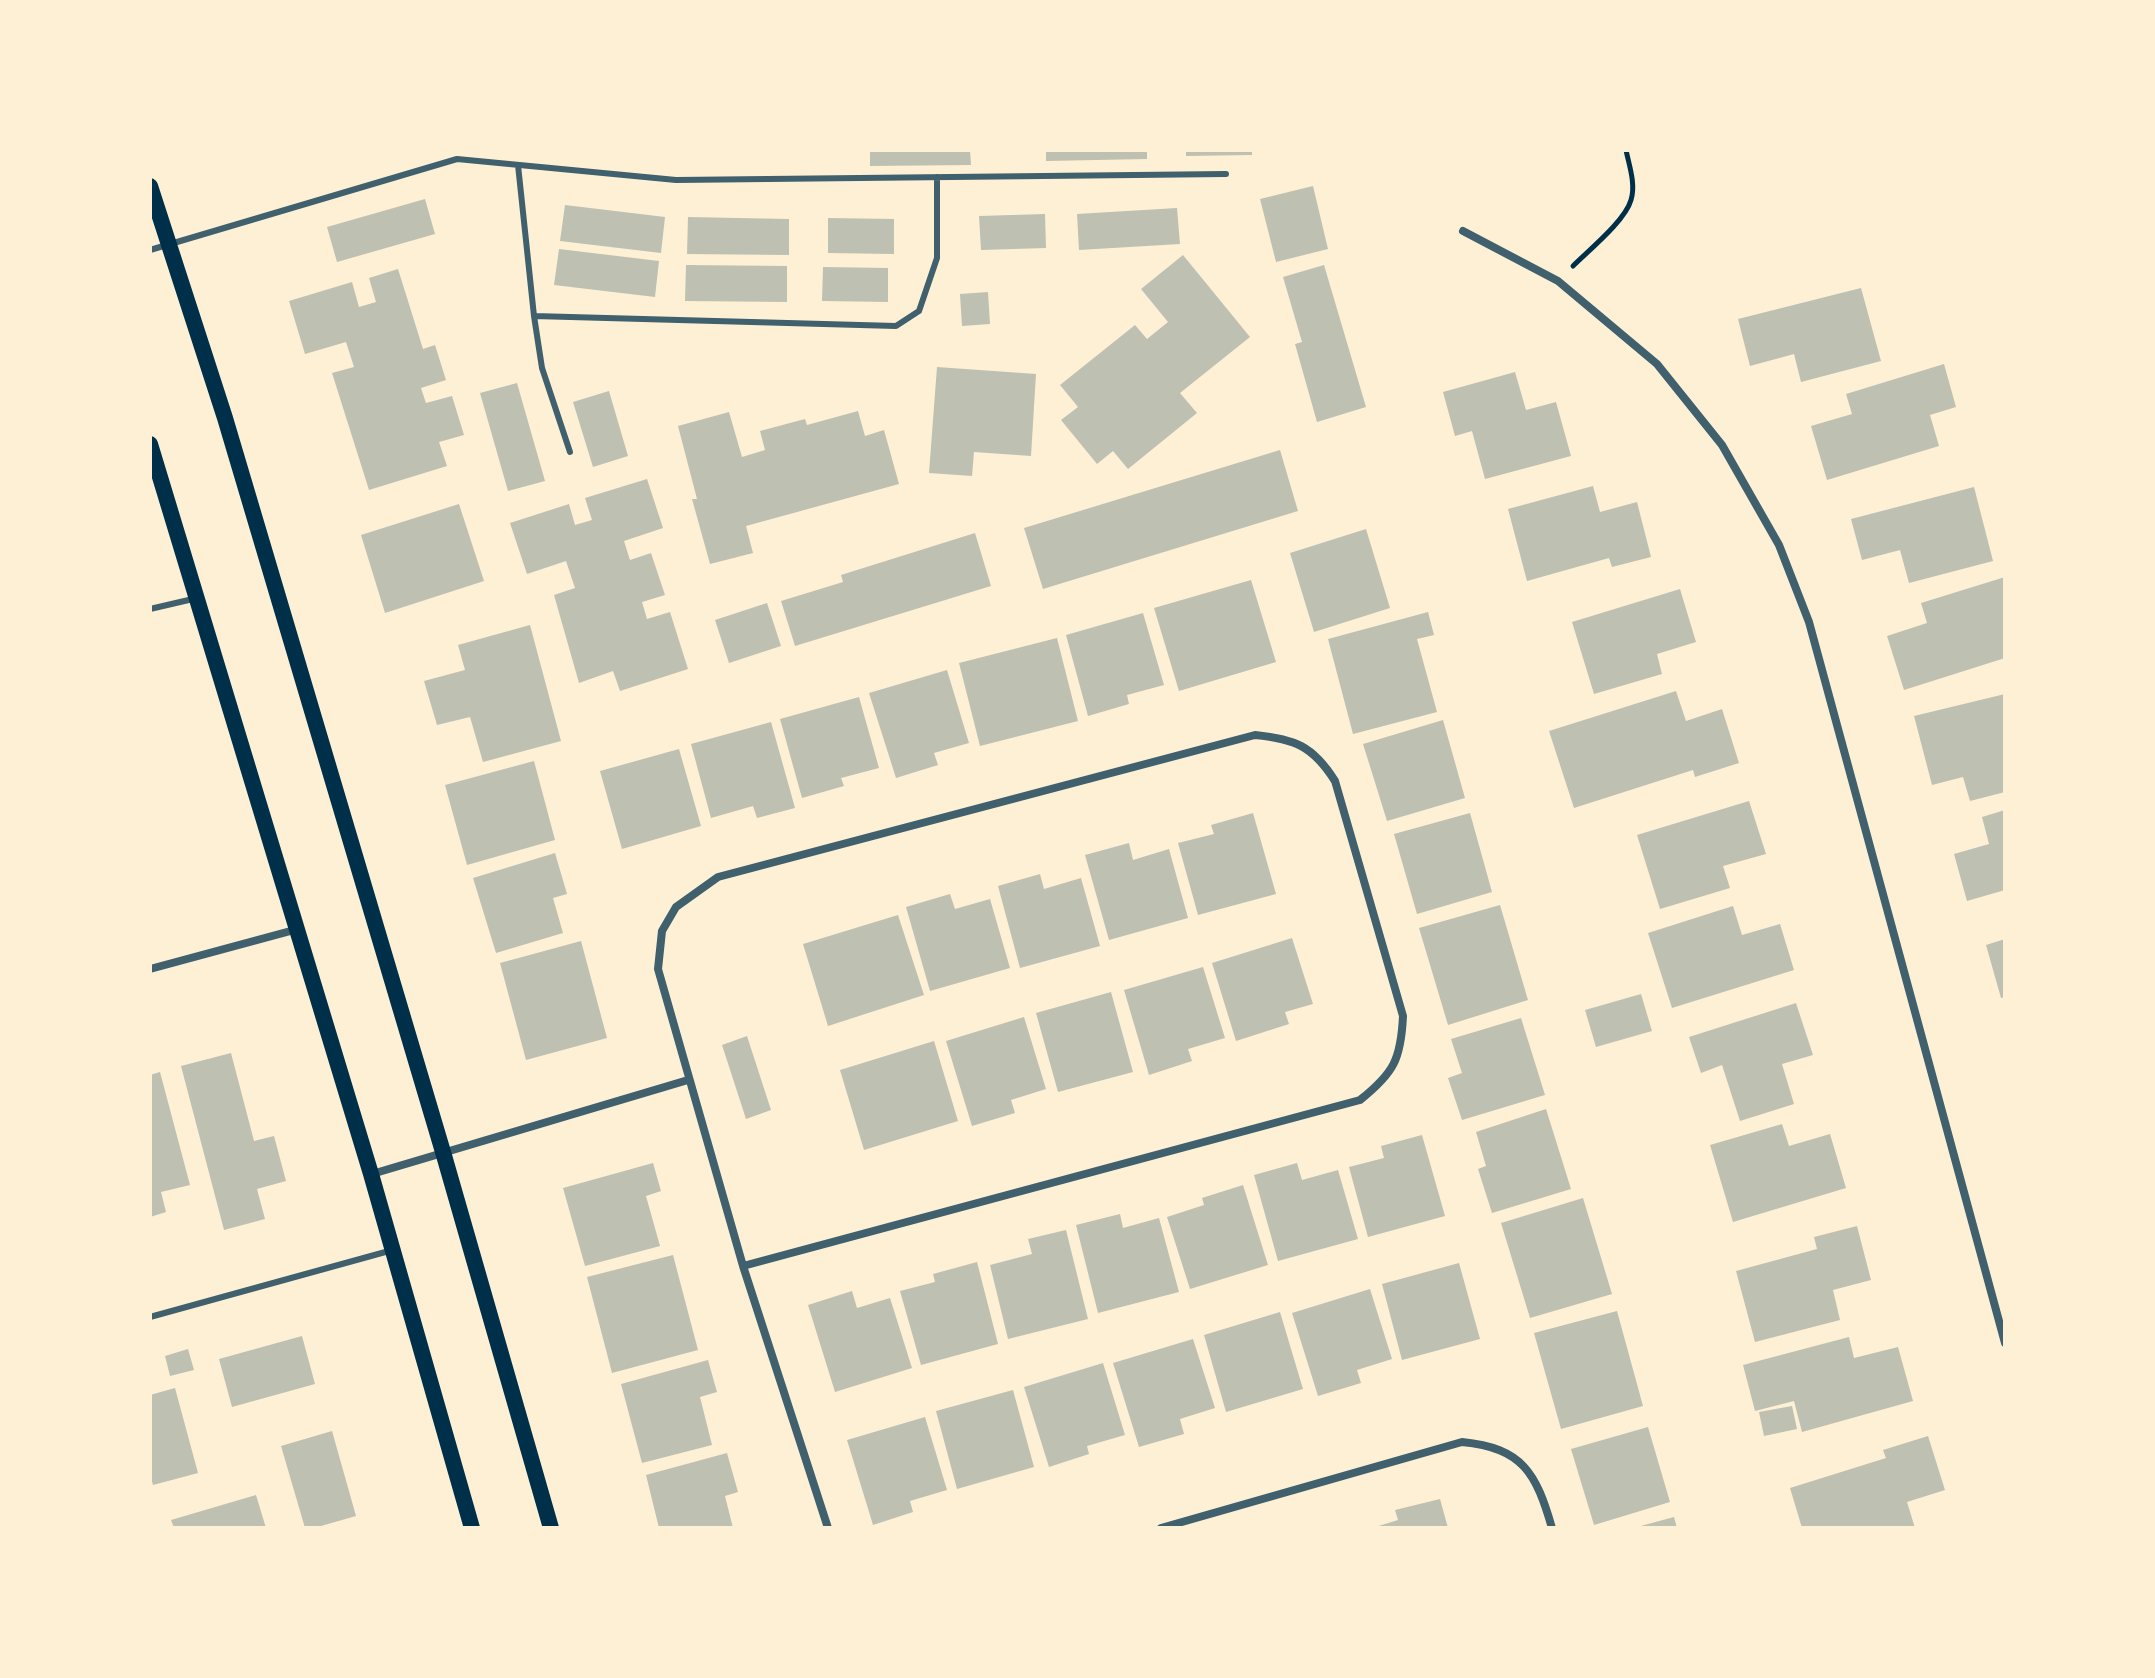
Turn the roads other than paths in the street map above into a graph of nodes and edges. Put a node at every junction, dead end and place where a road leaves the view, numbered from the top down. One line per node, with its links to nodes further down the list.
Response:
1 (518, 165): 3 (lane); 6 (lane); 8 (lane)
2 (1226, 174): 3 (lane)
3 (937, 177): 8 (lane)
4 (150, 186): 6 (main road)
5 (1463, 231): 21 (street)
6 (168, 245): 7 (lane); 16 (main road)
7 (150, 250)
8 (534, 316): 10 (lane)
9 (150, 444): 11 (main road)
10 (570, 452)
11 (197, 598): 12 (lane); 13 (main road)
12 (150, 609)
13 (298, 929): 14 (street); 17 (main road)
14 (150, 969)
15 (688, 1080): 16 (street); 19 (street); 19 (street)
16 (443, 1152): 17 (street); 23 (main road)
17 (371, 1174): 18 (main road)
18 (392, 1250): 20 (lane); 22 (main road)
19 (743, 1266): 24 (street)
20 (150, 1317)
21 (2005, 1343)
22 (472, 1528)
23 (551, 1528)
24 (828, 1528)
25 (1161, 1528): 26 (street)
26 (1552, 1528)

